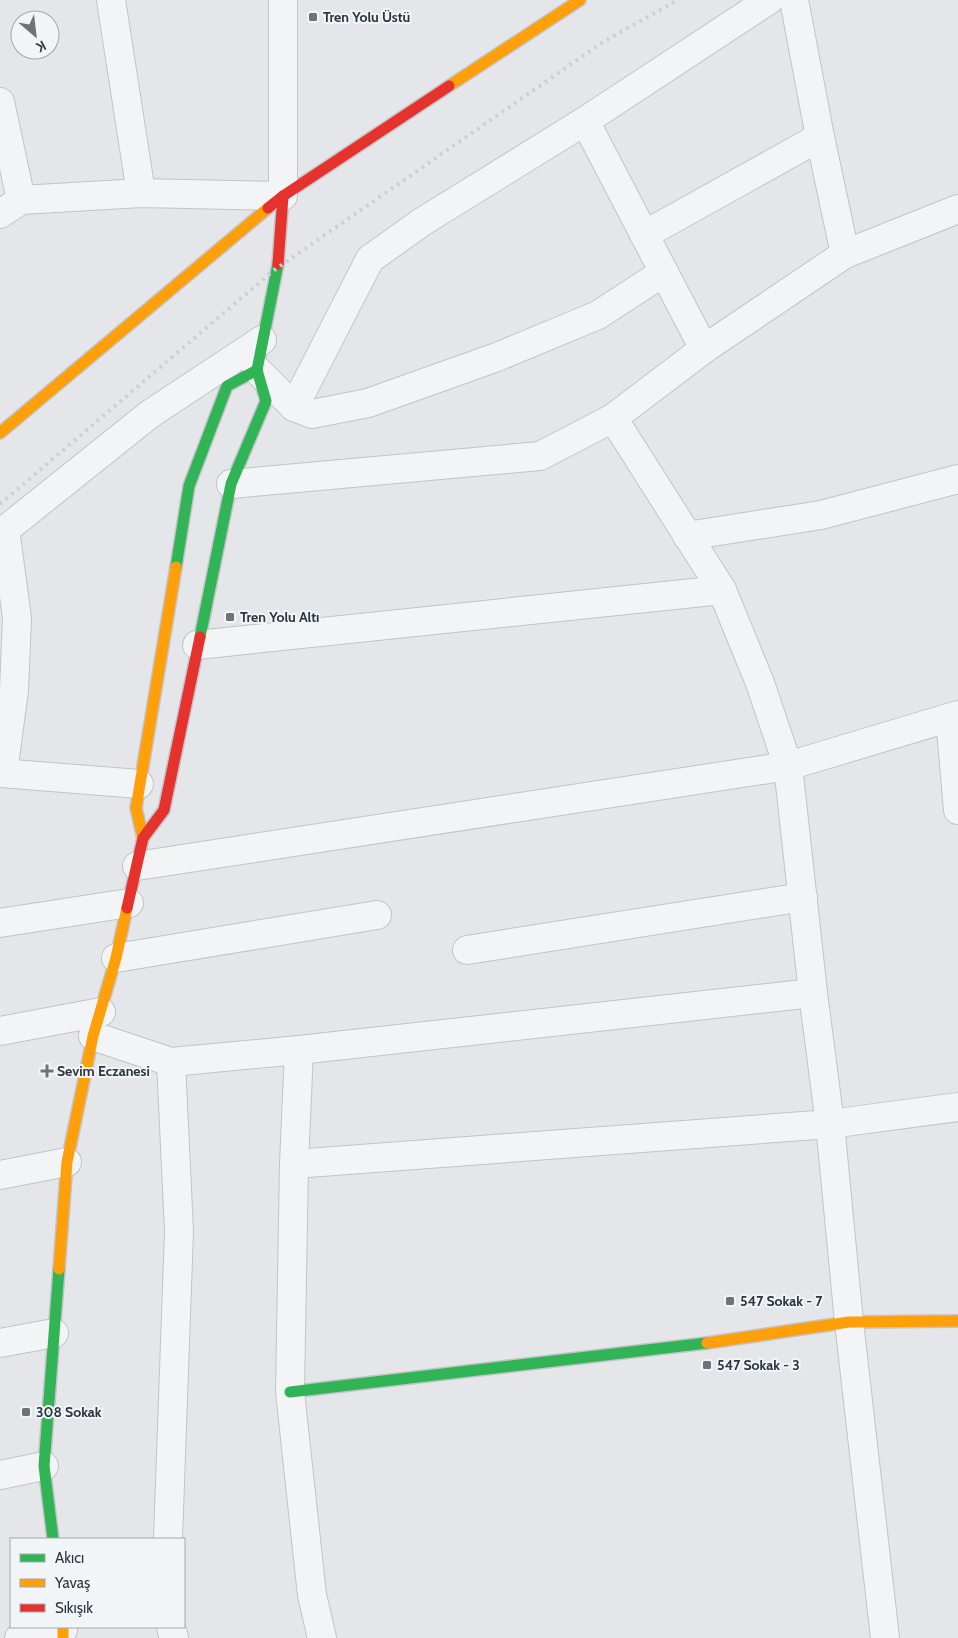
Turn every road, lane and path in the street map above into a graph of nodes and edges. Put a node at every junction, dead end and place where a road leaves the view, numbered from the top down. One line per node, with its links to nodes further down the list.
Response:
1 (111, 0): 9 (street)
2 (283, 0): 10 (street)
3 (580, 0): 10 (street)
4 (769, 0): 7 (street)
5 (794, 0): 8 (street)
6 (0, 102): 11 (street)
7 (585, 121): 13 (street); 19 (street)
8 (820, 137): 13 (street); 14 (street)
9 (141, 193): 10 (street); 11 (street)
10 (283, 196): 16 (street); 21 (street)
11 (10, 207)
12 (958, 209): 14 (street)
13 (644, 235): 15 (street)
14 (845, 254): 17 (street)
15 (664, 272): 17 (street); 19 (street)
16 (262, 340): 18 (street); 24 (street)
17 (704, 349): 20 (street)
18 (257, 370): 19 (street); 23 (street); 31 (street)
19 (294, 406)
20 (613, 418): 23 (street); 25 (street)
21 (0, 433)
22 (958, 480): 25 (street)
23 (231, 484): 27 (street)
24 (3, 532): 30 (street)
25 (687, 536): 26 (street)
26 (722, 590): 27 (street); 29 (street)
27 (197, 645): 33 (street)
28 (954, 716): 29 (street); 32 (street)
29 (788, 766): 34 (street); 35 (street)
30 (1, 773): 31 (street)
31 (139, 784): 33 (street)
32 (958, 810)
33 (143, 838): 34 (street)
34 (137, 866): 36 (street)
35 (803, 897): 39 (street); 41 (street)
36 (129, 903): 38 (street); 40 (street)
37 (377, 915): 40 (street)
38 (0, 923)
39 (467, 950)
40 (116, 958): 42 (street)
41 (813, 993): 44 (street); 47 (street)
42 (97, 1024): 43 (street); 45 (street); 48 (street)
43 (0, 1032)
44 (299, 1050): 45 (street); 49 (street)
45 (171, 1062): 59 (street)
46 (958, 1107): 47 (street)
47 (830, 1124): 49 (street); 52 (street)
48 (67, 1162): 50 (street); 53 (street)
49 (294, 1164): 55 (street)
50 (0, 1175)
51 (958, 1321): 52 (street)
52 (848, 1322): 55 (street); 63 (street)
53 (54, 1333): 54 (street); 56 (street)
54 (0, 1343)
55 (290, 1392): 62 (street)
56 (44, 1466): 57 (street); 58 (street)
57 (0, 1475)
58 (53, 1538)
59 (168, 1538)
60 (63, 1631): 61 (street)
61 (19, 1638)
62 (322, 1638)
63 (885, 1638)

